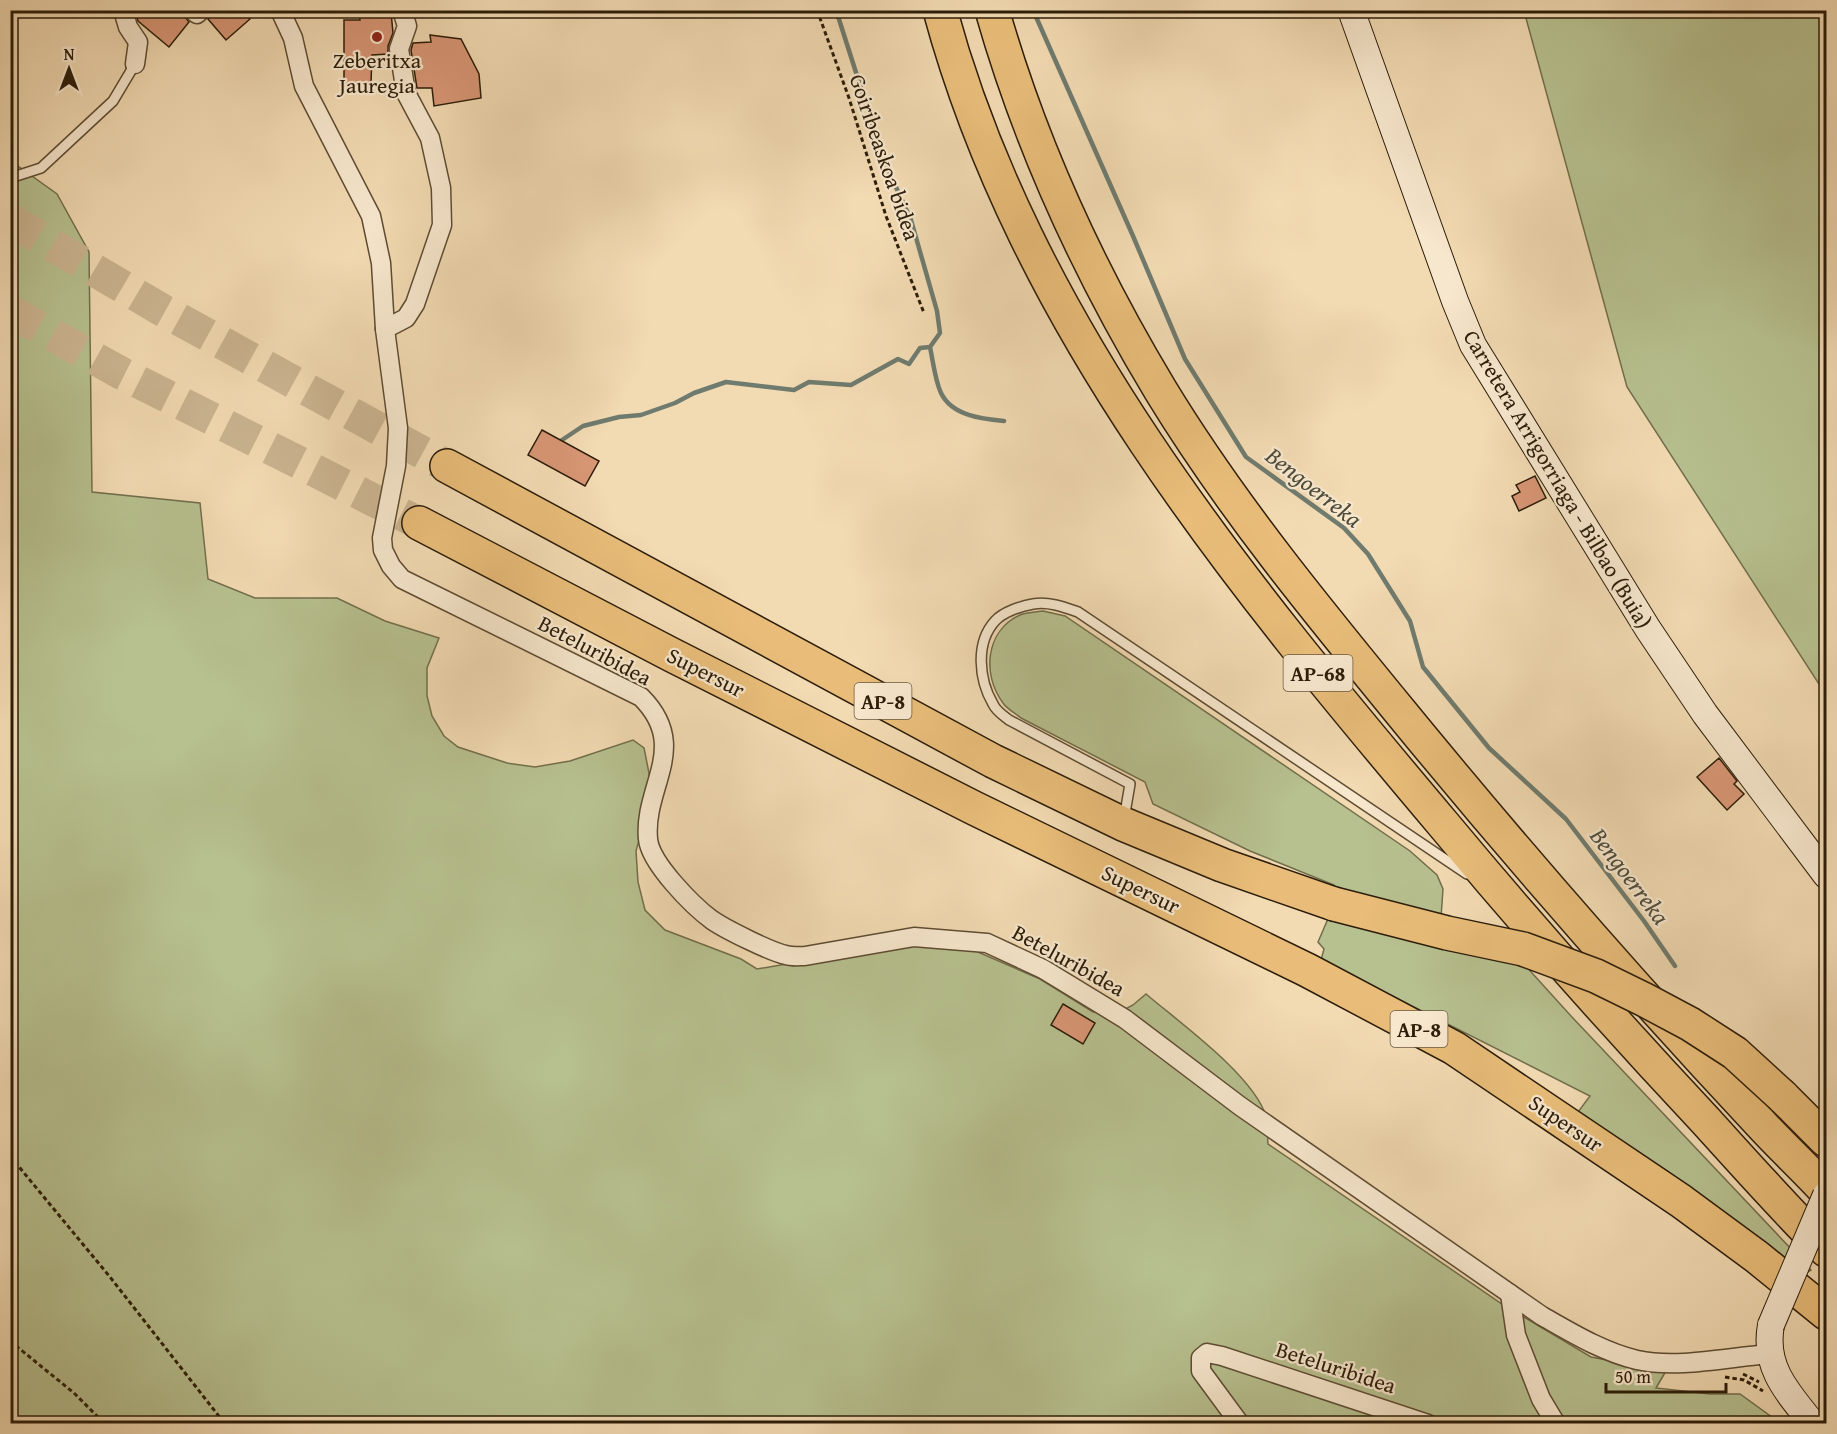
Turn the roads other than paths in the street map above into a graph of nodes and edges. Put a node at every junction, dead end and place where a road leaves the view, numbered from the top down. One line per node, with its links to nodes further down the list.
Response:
1 (123, 10): 9 (street)
2 (192, 10): 3 (street)
3 (201, 10)
4 (280, 10): 11 (street, Beteluribidea)
5 (402, 10): 11 (street)
6 (940, 10): 16 (highway, AP-68)
7 (992, 10): 18 (highway, AP-68)
8 (1351, 10): 15 (street, Carretera Arrigorriaga - Bilbao (Buia))
9 (135, 64): 10 (lane)
10 (10, 178)
11 (385, 329): 20 (street, Beteluribidea)
12 (447, 466): 14 (highway, AP-8)
13 (419, 524): 21 (highway, Supersur / AP-8)
14 (1123, 824): 16 (lane); 17 (highway, AP-8, bridge)
15 (1827, 875)
16 (1509, 903): 19 (highway, AP-68)
17 (1827, 1140)
18 (1827, 1193): 22 (street, bridge)
19 (1827, 1250)
20 (1510, 1294): 22 (street, Beteluribidea); 25 (street)
21 (1827, 1313)
22 (1770, 1354): 26 (street)
23 (1240, 1424): 24 (street, Beteluribidea)
24 (1428, 1424)
25 (1556, 1424)
26 (1813, 1424)

